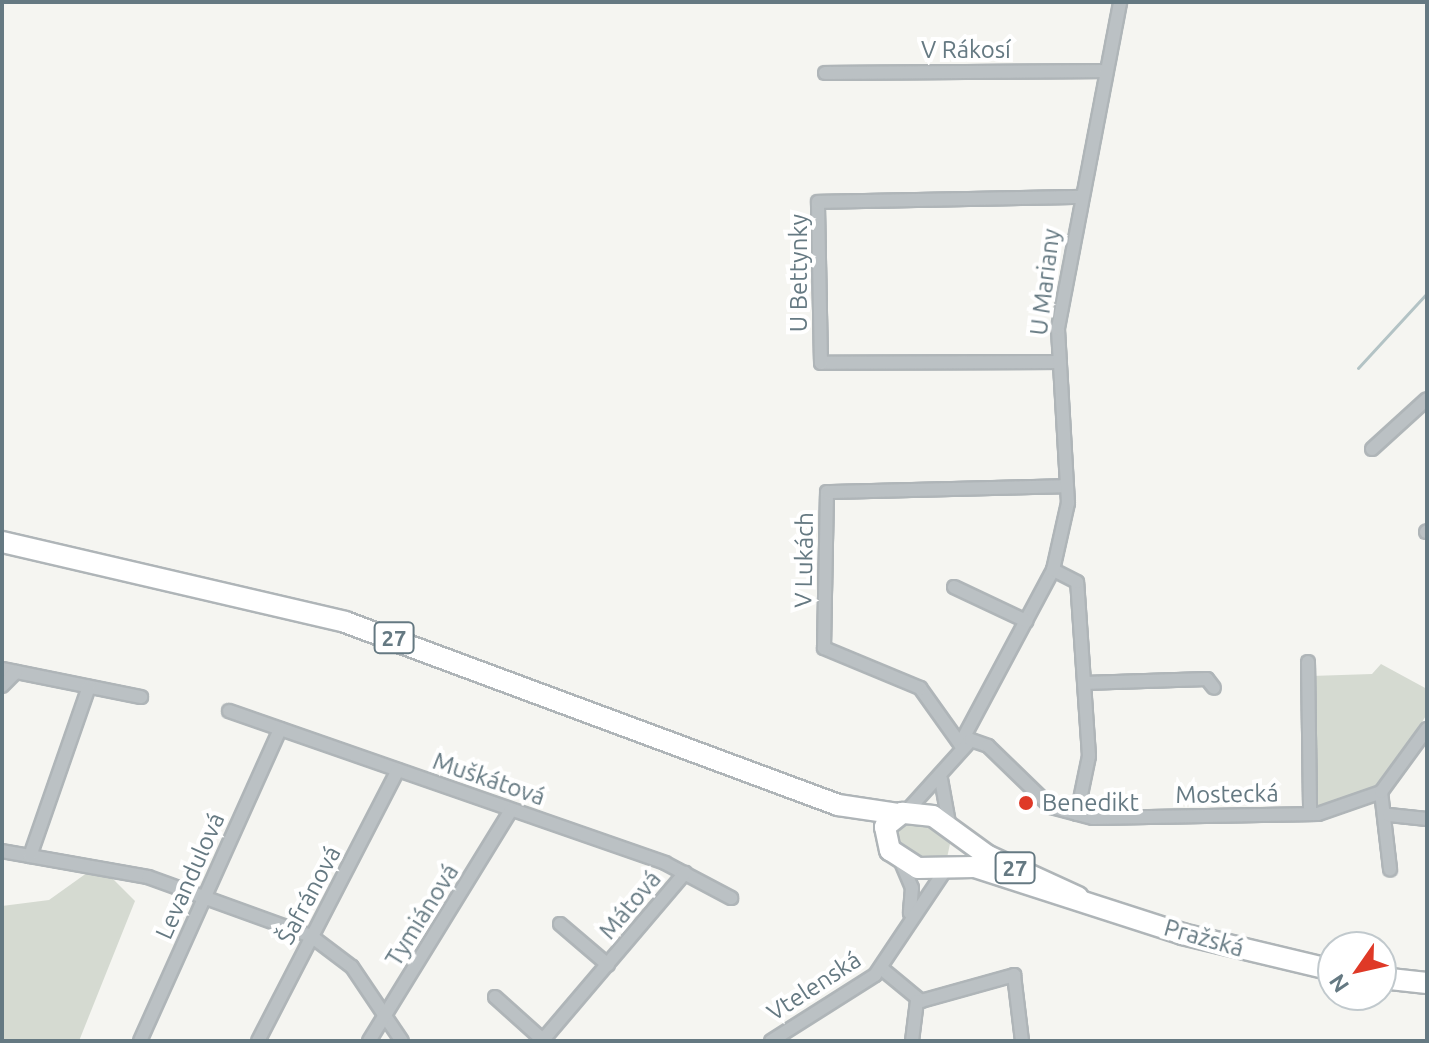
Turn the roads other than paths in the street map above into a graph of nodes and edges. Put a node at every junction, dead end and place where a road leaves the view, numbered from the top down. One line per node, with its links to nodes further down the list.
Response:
1 (1120, 2): 2 (street, U Mariany)
2 (1106, 71): 3 (street, V Rákosí); 4 (street, U Mariany)
3 (825, 73)
4 (1080, 197): 5 (street, U Mariany); 5 (street, U Bettynky)
5 (1060, 362): 8 (street, U Mariany)
6 (1427, 399): 7 (street)
7 (1372, 449)
8 (1067, 486): 10 (street, U Mariany); 24 (street, V Lukách)
9 (2, 542): 28 (main road, 27)
10 (1053, 570): 12 (street, U Mariany); 16 (street)
11 (954, 587): 12 (street)
12 (1026, 621): 24 (street, U Mariany)
13 (1308, 662): 32 (street)
14 (2, 669): 15 (street)
15 (16, 672): 17 (street); 18 (street)
16 (1084, 683): 19 (street); 31 (street)
17 (2, 686)
18 (89, 687): 20 (street); 38 (street)
19 (1214, 688)
20 (141, 697)
21 (229, 711): 22 (street, Muškátová)
22 (280, 729): 25 (street, Muškátová); 43 (street, Levandulová)
23 (1427, 729): 27 (street)
24 (960, 744): 26 (street); 31 (street, Mostecká)
25 (398, 770): 29 (street, Muškátová); 47 (street, Šafránová)
26 (942, 776): 30 (street); 35 (street)
27 (1381, 792): 32 (street, Mostecká); 33 (street)
28 (838, 805): 30 (main road, Pražská / 27); 36 (main road, Pražská / 27)
29 (511, 810): 41 (street, Muškátová); 55 (street, Tymiánová)
30 (902, 813): 35 (main road, Pražská / 27); 36 (main road)
31 (1077, 814): 32 (street, Mostecká)
32 (1310, 814)
33 (1389, 815): 34 (street); 40 (street)
34 (1427, 819)
35 (954, 829): 39 (main road, 27); 42 (main road, Pražská / 27)
36 (891, 849): 39 (main road, Pražská / 27); 45 (street, Vtelenská)
37 (2, 851): 38 (street)
38 (30, 856): 43 (street)
39 (950, 867): 42 (main road, Pražská / 27); 45 (street, Vtelenská)
40 (1390, 869)
41 (685, 873): 44 (street, Muškátová); 48 (street, Mátová)
42 (1078, 897): 49 (main road, Pražská / 27)
43 (209, 898): 47 (street); 57 (street, Levandulová)
44 (731, 898)
45 (908, 920): 50 (street, Vtelenská)
46 (560, 924): 48 (street, Mátová)
47 (311, 936): 55 (street); 58 (street, Šafránová)
48 (608, 965): 56 (street, Mátová)
49 (1317, 966)
50 (881, 968): 54 (street, Vtelenská); 61 (street, Vtelenská)
51 (1397, 980): 52 (main road)
52 (1427, 983)
53 (495, 997): 56 (street, Mátová)
54 (917, 1001): 62 (street); 63 (street)
55 (385, 1014): 59 (street, Tymiánová); 60 (street)
56 (542, 1040)
57 (140, 1041)
58 (258, 1041)
59 (369, 1041)
60 (402, 1041)
61 (771, 1041)
62 (912, 1041)
63 (1022, 1041)

